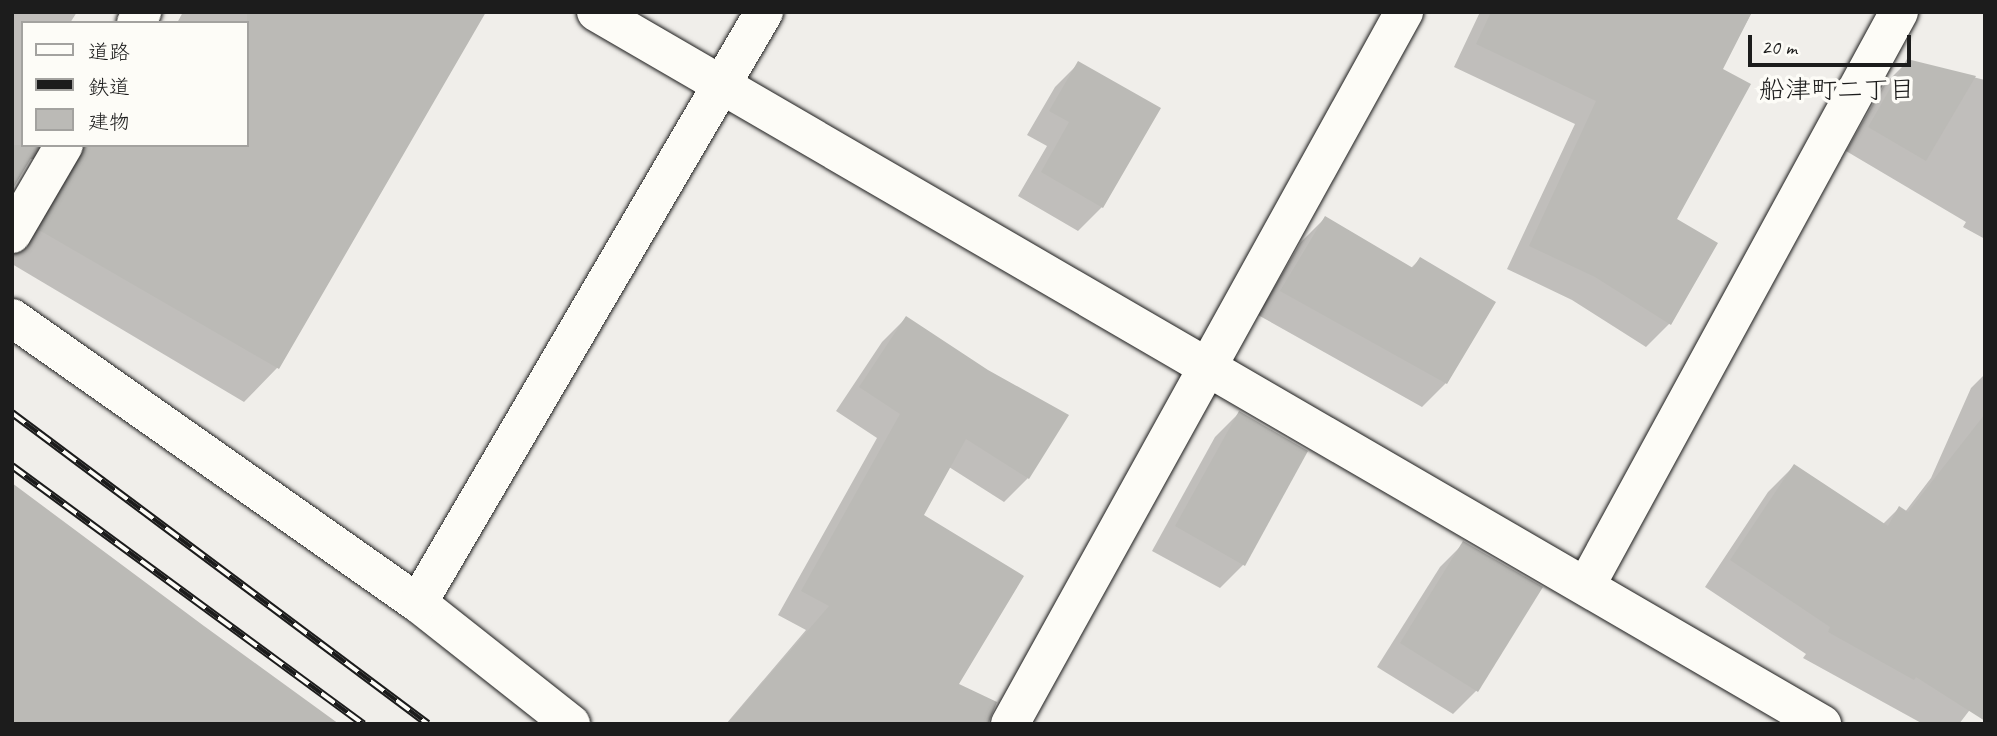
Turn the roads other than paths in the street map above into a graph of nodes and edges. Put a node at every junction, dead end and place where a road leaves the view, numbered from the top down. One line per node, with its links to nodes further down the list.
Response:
1 (596, 12): 5 (street)
2 (764, 12): 5 (street)
3 (1404, 12): 9 (street)
4 (1899, 12): 10 (street)
5 (722, 87): 9 (street); 11 (street)
6 (63, 147): 7 (street)
7 (12, 234)
8 (12, 318): 11 (street)
9 (1209, 365): 10 (street); 13 (street)
10 (1586, 586): 14 (street)
11 (418, 603): 12 (street)
12 (570, 724)
13 (1010, 724)
14 (1822, 724)

